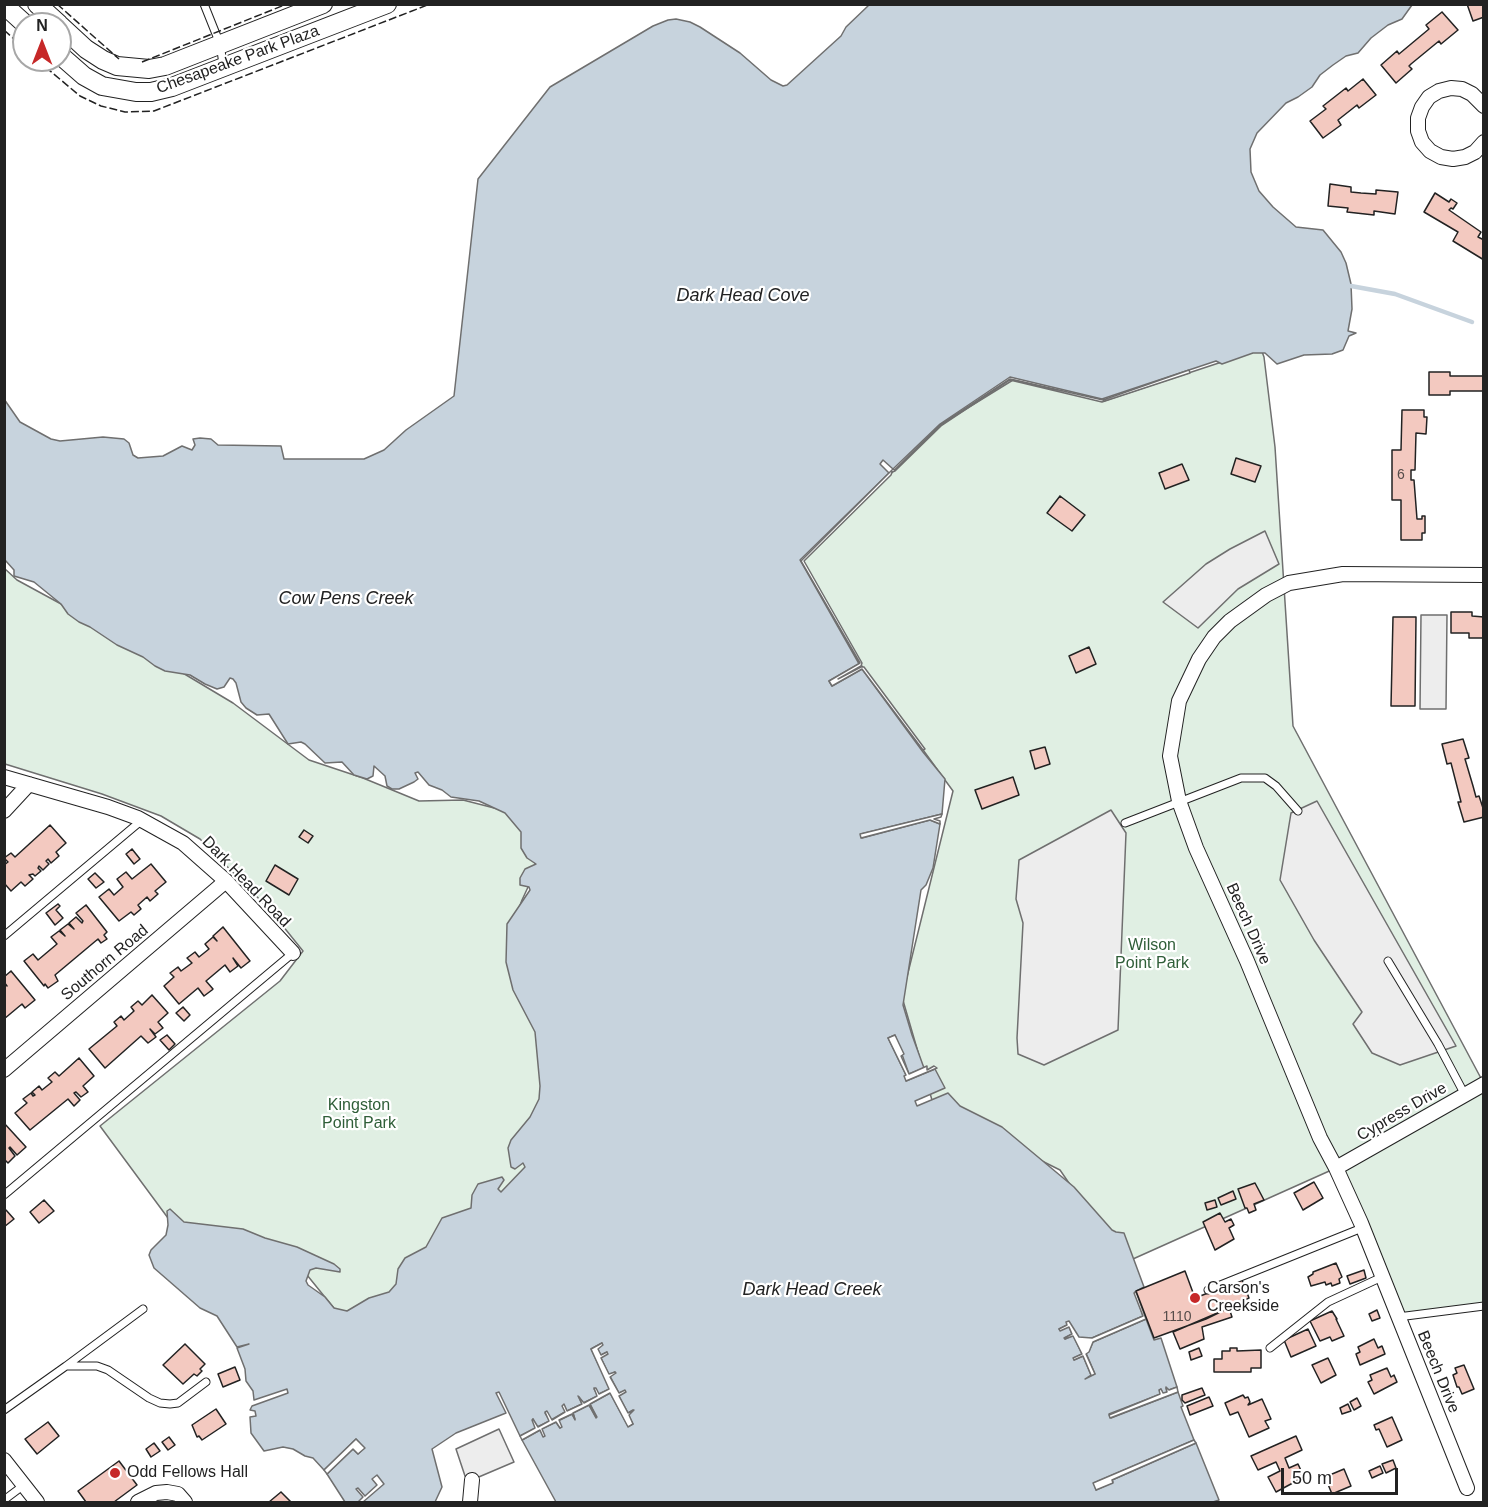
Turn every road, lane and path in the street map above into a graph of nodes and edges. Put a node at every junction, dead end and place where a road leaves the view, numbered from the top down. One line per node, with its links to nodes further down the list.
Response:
1 (204, 4): 5 (lane)
2 (323, 4): 5 (street, Chesapeake Park Plaza)
3 (387, 4): 7 (street, Chesapeake Park Plaza)
4 (72, 35): 5 (street, Chesapeake Park Plaza)
5 (220, 44): 7 (lane)
6 (72, 66): 7 (street, Chesapeake Park Plaza)
7 (224, 67)
8 (1484, 106): 9 (street)
9 (1479, 147): 10 (street)
10 (1484, 164)
11 (1484, 574): 14 (street, Beech Drive)
12 (4, 777): 13 (street, Dark Head Road)
13 (29, 784): 15 (street); 17 (street, Dark Head Road)
14 (1179, 801): 16 (lane); 18 (lane); 26 (street, Beech Drive)
15 (4, 811)
16 (1298, 812)
17 (142, 820): 19 (street, Dark Head Road); 20 (lane)
18 (1125, 823)
19 (226, 881): 21 (street, Dark Head Road); 23 (street, Southorn Road)
20 (4, 936)
21 (292, 953): 27 (lane)
22 (1389, 961): 25 (lane)
23 (4, 1070)
24 (1484, 1084): 25 (street, Cypress Drive)
25 (1465, 1095): 26 (street, Cypress Drive)
26 (1336, 1168): 28 (street, Beech Drive)
27 (4, 1195)
28 (1362, 1228): 29 (street, Beech Drive); 30 (lane)
29 (1382, 1277): 33 (street, Beech Drive); 34 (lane)
30 (1208, 1290)
31 (1484, 1306): 33 (lane)
32 (143, 1310): 35 (lane)
33 (1398, 1317): 41 (street, Beech Drive)
34 (1270, 1348)
35 (66, 1366): 36 (lane); 37 (lane)
36 (206, 1382)
37 (4, 1410)
38 (4, 1460): 40 (street)
39 (472, 1480): 46 (street)
40 (24, 1485): 42 (lane); 43 (street)
41 (1467, 1488)
42 (4, 1500)
43 (37, 1503)
44 (138, 1503): 45 (street)
45 (185, 1503)
46 (470, 1503)

